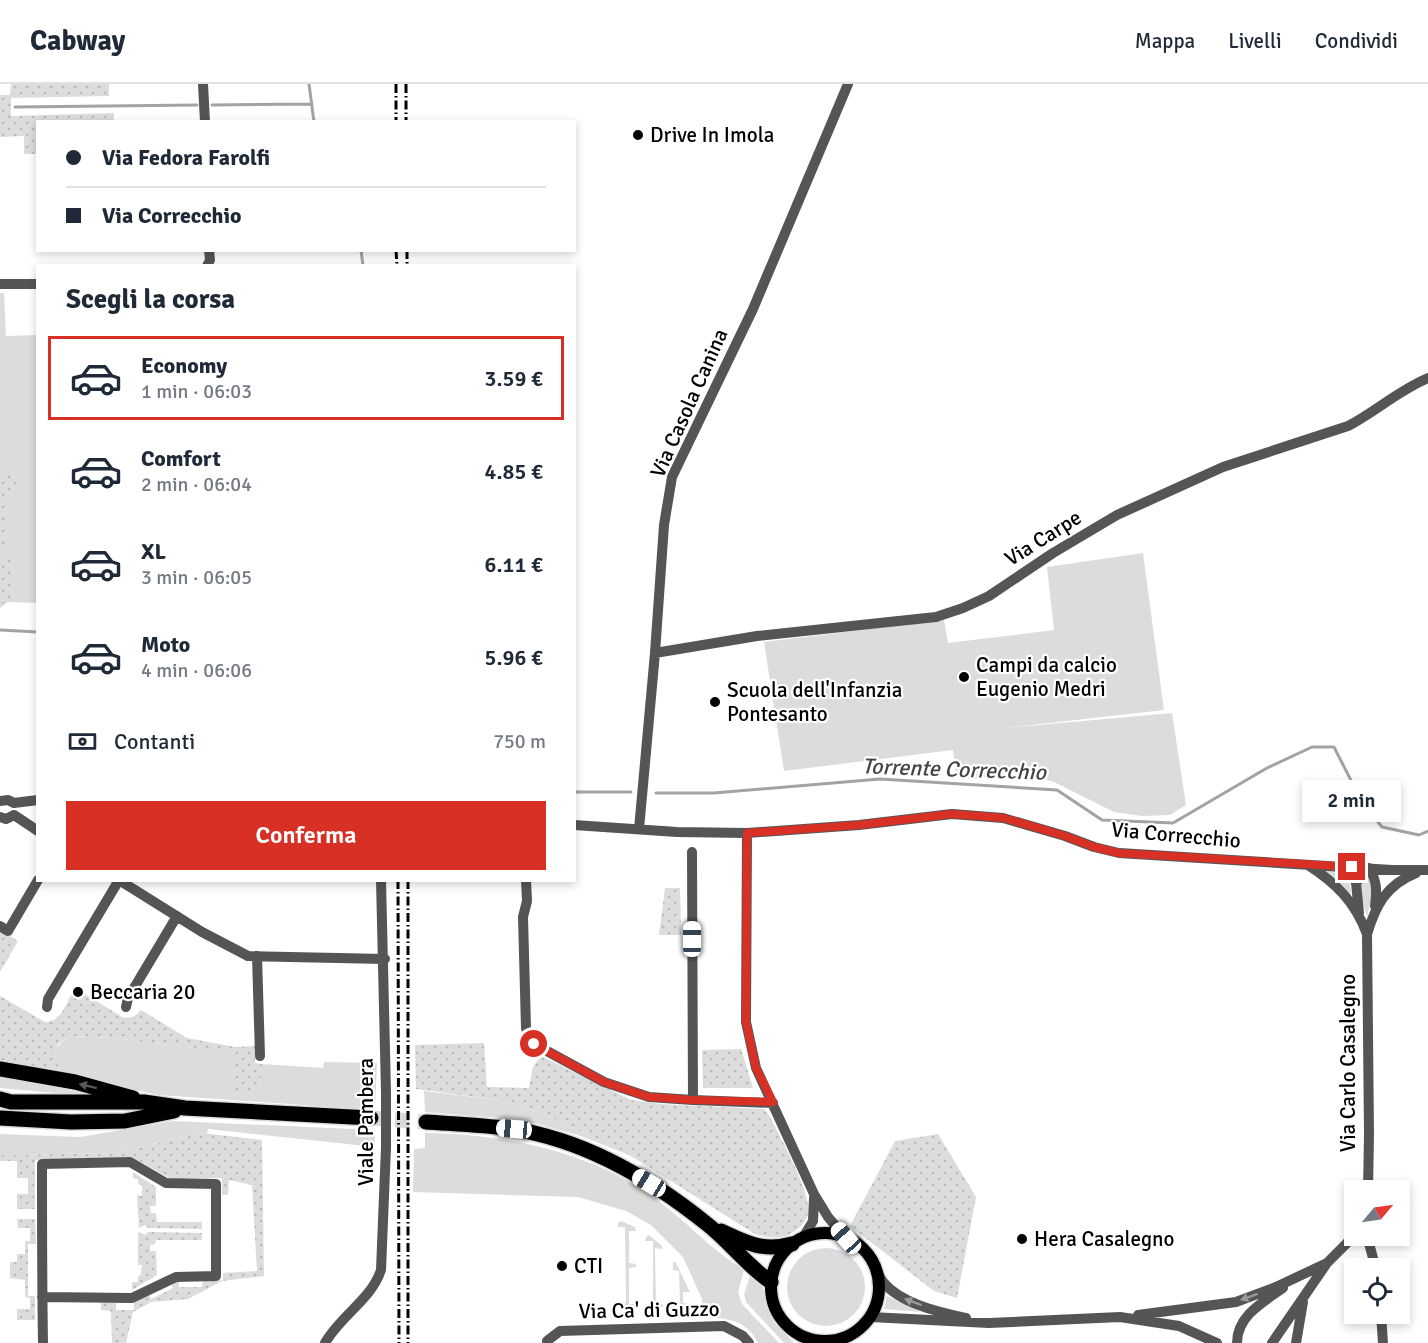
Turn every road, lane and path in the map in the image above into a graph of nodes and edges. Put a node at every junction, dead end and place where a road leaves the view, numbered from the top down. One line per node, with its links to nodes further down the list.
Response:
1 (203, 84): 3 (street)
2 (848, 84): 7 (street, Via Casola Canina)
3 (205, 120)
4 (0, 284): 5 (street)
5 (36, 284)
6 (1428, 378): 7 (street, Via Carpe)
7 (656, 653): 14 (street, Via Casola Canina)
8 (36, 800): 10 (street)
9 (0, 801): 10 (street)
10 (14, 803): 11 (street)
11 (14, 815): 12 (street); 15 (street)
12 (0, 817)
13 (576, 825): 14 (street, Via Correcchio)
14 (639, 829): 16 (street, Via Correcchio)
15 (36, 830)
16 (747, 833): 18 (street, Via Correcchio); 40 (street)
17 (692, 852): 38 (street)
18 (1306, 864): 19 (street, Via Correcchio); 27 (street, Via Carlo Casalegno)
19 (1369, 868): 20 (street, Via Correcchio); 26 (street, Via Carlo Casalegno); 27 (street, Via Carlo Casalegno)
20 (1425, 871): 26 (street, Via Carlo Casalegno)
21 (37, 882): 29 (street)
22 (118, 882): 33 (street)
23 (122, 882): 28 (street)
24 (381, 882): 32 (street, Viale Pambera)
25 (526, 882): 38 (street)
26 (1374, 909): 30 (street, Via Carlo Casalegno)
27 (1360, 915): 30 (street, Via Carlo Casalegno)
28 (177, 916): 31 (street); 34 (street)
29 (0, 926)
30 (1367, 934): 47 (street, Via Carlo Casalegno)
31 (257, 956): 32 (street); 35 (street)
32 (385, 959): 67 (street, Viale Pambera, bridge)
33 (47, 1007)
34 (126, 1007)
35 (260, 1056)
36 (0, 1069): 39 (highway, one-way to 36)
37 (0, 1099): 39 (highway)
38 (693, 1100): 40 (street)
39 (144, 1102): 41 (highway)
40 (773, 1102): 48 (street)
41 (185, 1108): 43 (highway); 44 (highway)
42 (0, 1118): 44 (highway)
43 (371, 1118)
44 (125, 1121): 46 (highway)
45 (426, 1122): 49 (highway)
46 (0, 1128)
47 (1368, 1180)
48 (814, 1194): 50 (street); 51 (street)
49 (710, 1226): 51 (highway); 56 (highway)
50 (846, 1238): 51 (main road); 53 (main road)
51 (797, 1241): 56 (main road)
52 (1344, 1246): 54 (street)
53 (869, 1256): 59 (main road); 61 (street, one-way to 53)
54 (1327, 1263): 55 (street); 58 (street)
55 (1304, 1274): 60 (street, one-way to 60); 70 (street)
56 (771, 1282): 63 (main road)
57 (42, 1297): 57 (street); 66 (street)
58 (1304, 1300): 71 (street); 72 (street)
59 (870, 1317): 61 (street); 65 (main road)
60 (1120, 1317): 61 (street); 69 (street)
61 (989, 1323)
62 (1382, 1324): 73 (street)
63 (799, 1339): 65 (main road)
64 (547, 1341): 68 (street, Via Ca' di Guzzo)
65 (825, 1342)
66 (43, 1343)
67 (325, 1343)
68 (749, 1343)
69 (1217, 1343)
70 (1237, 1343)
71 (1272, 1343)
72 (1296, 1343)
73 (1383, 1343)

